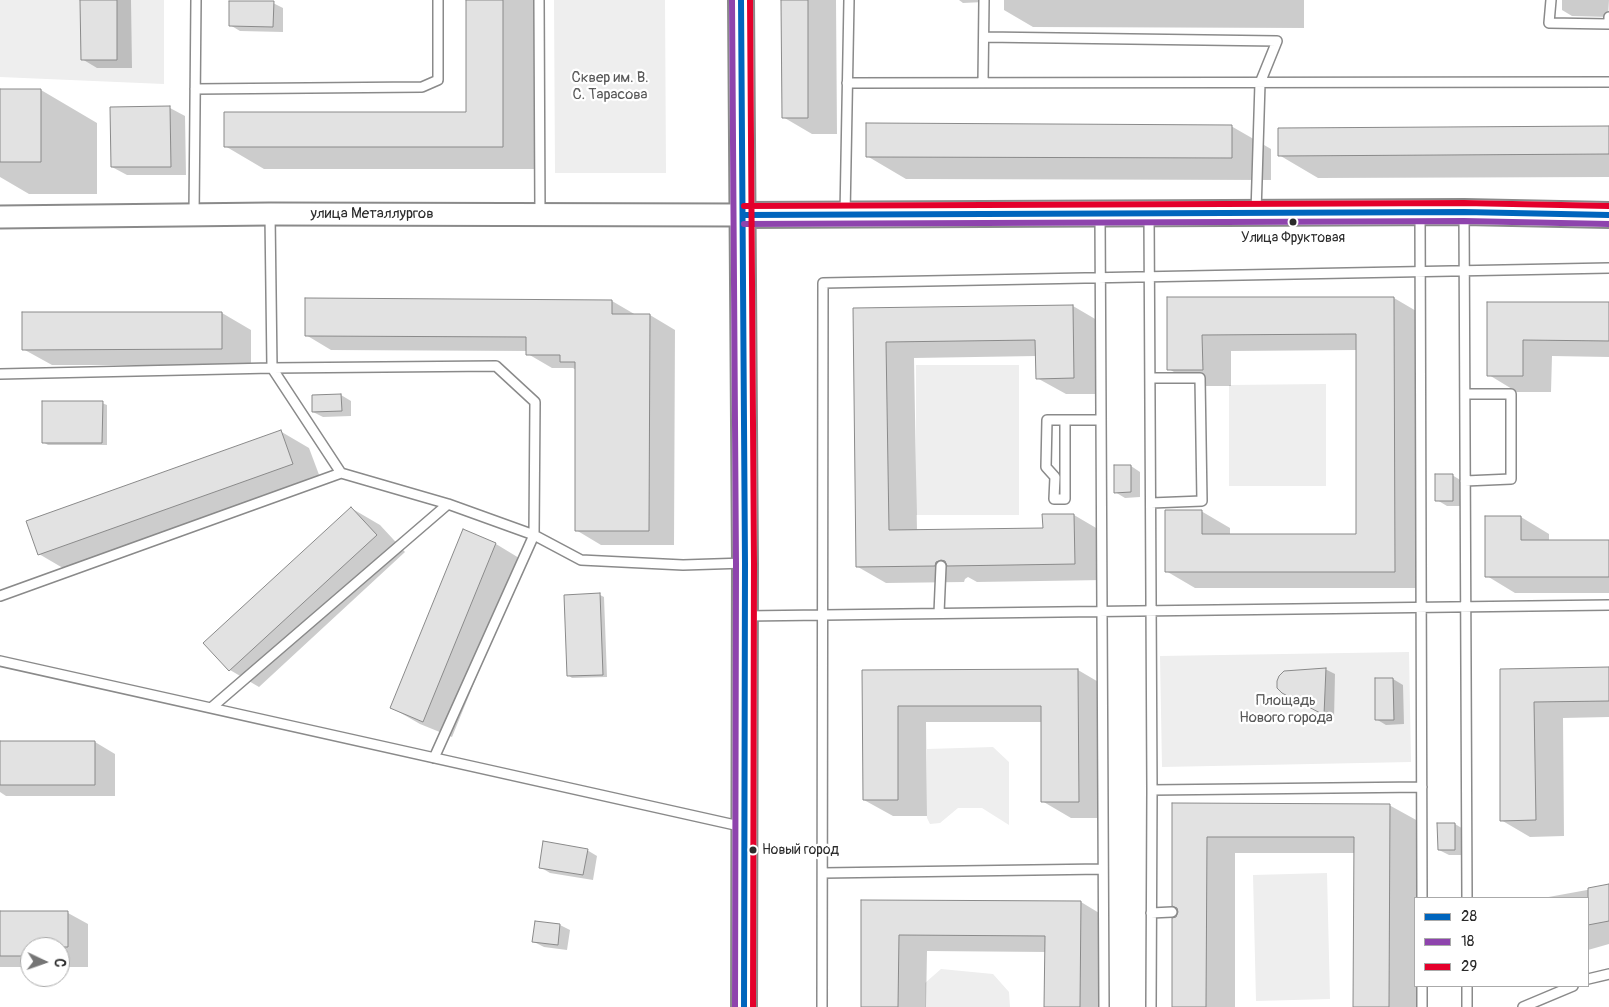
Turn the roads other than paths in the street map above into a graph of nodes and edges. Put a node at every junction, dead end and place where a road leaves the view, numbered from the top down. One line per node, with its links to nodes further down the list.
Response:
1 (196, 0): 14 (lane)
2 (438, 0): 14 (lane)
3 (539, 0): 20 (lane)
4 (741, 0): 23 (main road)
5 (849, 0): 12 (lane)
6 (984, 0): 9 (lane)
7 (1551, 0): 8 (lane)
8 (1609, 17)
9 (984, 37): 10 (lane); 13 (lane)
10 (983, 82): 12 (lane); 13 (lane)
11 (1609, 82): 13 (lane)
12 (847, 83): 24 (lane)
13 (1260, 83): 18 (lane)
14 (195, 89): 22 (lane)
15 (1420, 212): 16 (main road); 18 (main road); 28 (lane)
16 (1464, 212): 25 (main road); 29 (lane)
17 (1149, 213): 18 (main road); 21 (main road); 31 (lane)
18 (1256, 213)
19 (270, 214): 20 (street, улица Металлургов); 22 (street, улица Металлургов); 32 (lane)
20 (540, 214): 23 (street, улица Металлургов)
21 (1100, 214): 24 (main road); 30 (lane)
22 (194, 215): 26 (street, улица Металлургов)
23 (744, 215): 24 (main road); 43 (main road)
24 (845, 215)
25 (1609, 215)
26 (0, 218)
27 (1609, 268): 29 (lane)
28 (1420, 270): 29 (lane); 31 (lane); 47 (lane)
29 (1465, 270): 35 (lane)
30 (1100, 277): 31 (lane); 37 (lane); 52 (lane)
31 (1150, 277): 34 (lane)
32 (272, 368): 33 (lane); 38 (lane); 42 (lane)
33 (0, 374)
34 (1150, 378): 40 (lane); 40 (lane)
35 (1465, 394): 39 (lane); 39 (lane)
36 (1065, 420): 36 (lane); 37 (lane)
37 (1100, 420): 50 (lane)
38 (341, 473): 41 (lane); 45 (lane)
39 (1466, 481): 48 (lane)
40 (1151, 503): 49 (lane)
41 (448, 504): 42 (lane); 55 (lane)
42 (534, 534): 43 (lane); 56 (lane)
43 (745, 563): 53 (main road)
44 (941, 566): 51 (lane)
45 (0, 596)
46 (1609, 605): 48 (lane)
47 (1421, 607): 48 (lane); 49 (lane); 57 (lane)
48 (1466, 607): 63 (lane)
49 (1151, 610): 50 (lane); 58 (lane)
50 (1101, 611): 51 (lane); 60 (lane)
51 (939, 613): 52 (lane)
52 (823, 615): 53 (lane); 61 (lane)
53 (745, 616): 59 (main road)
54 (0, 661): 55 (lane)
55 (211, 708): 56 (lane)
56 (434, 758): 59 (lane)
57 (1422, 787): 58 (lane); 62 (lane)
58 (1152, 790): 65 (lane)
59 (745, 828): 71 (main road)
60 (1103, 869): 61 (lane); 73 (lane)
61 (823, 872): 72 (lane)
62 (1422, 897)
63 (1467, 897)
64 (1172, 912): 65 (lane)
65 (1151, 913): 74 (lane)
66 (1609, 974): 67 (lane)
67 (1589, 979)
68 (1422, 987): 75 (lane)
69 (1467, 987): 76 (lane)
70 (1571, 987): 77 (lane)
71 (744, 1007)
72 (822, 1007)
73 (1104, 1007)
74 (1151, 1007)
75 (1422, 1007)
76 (1467, 1007)
77 (1523, 1007)

